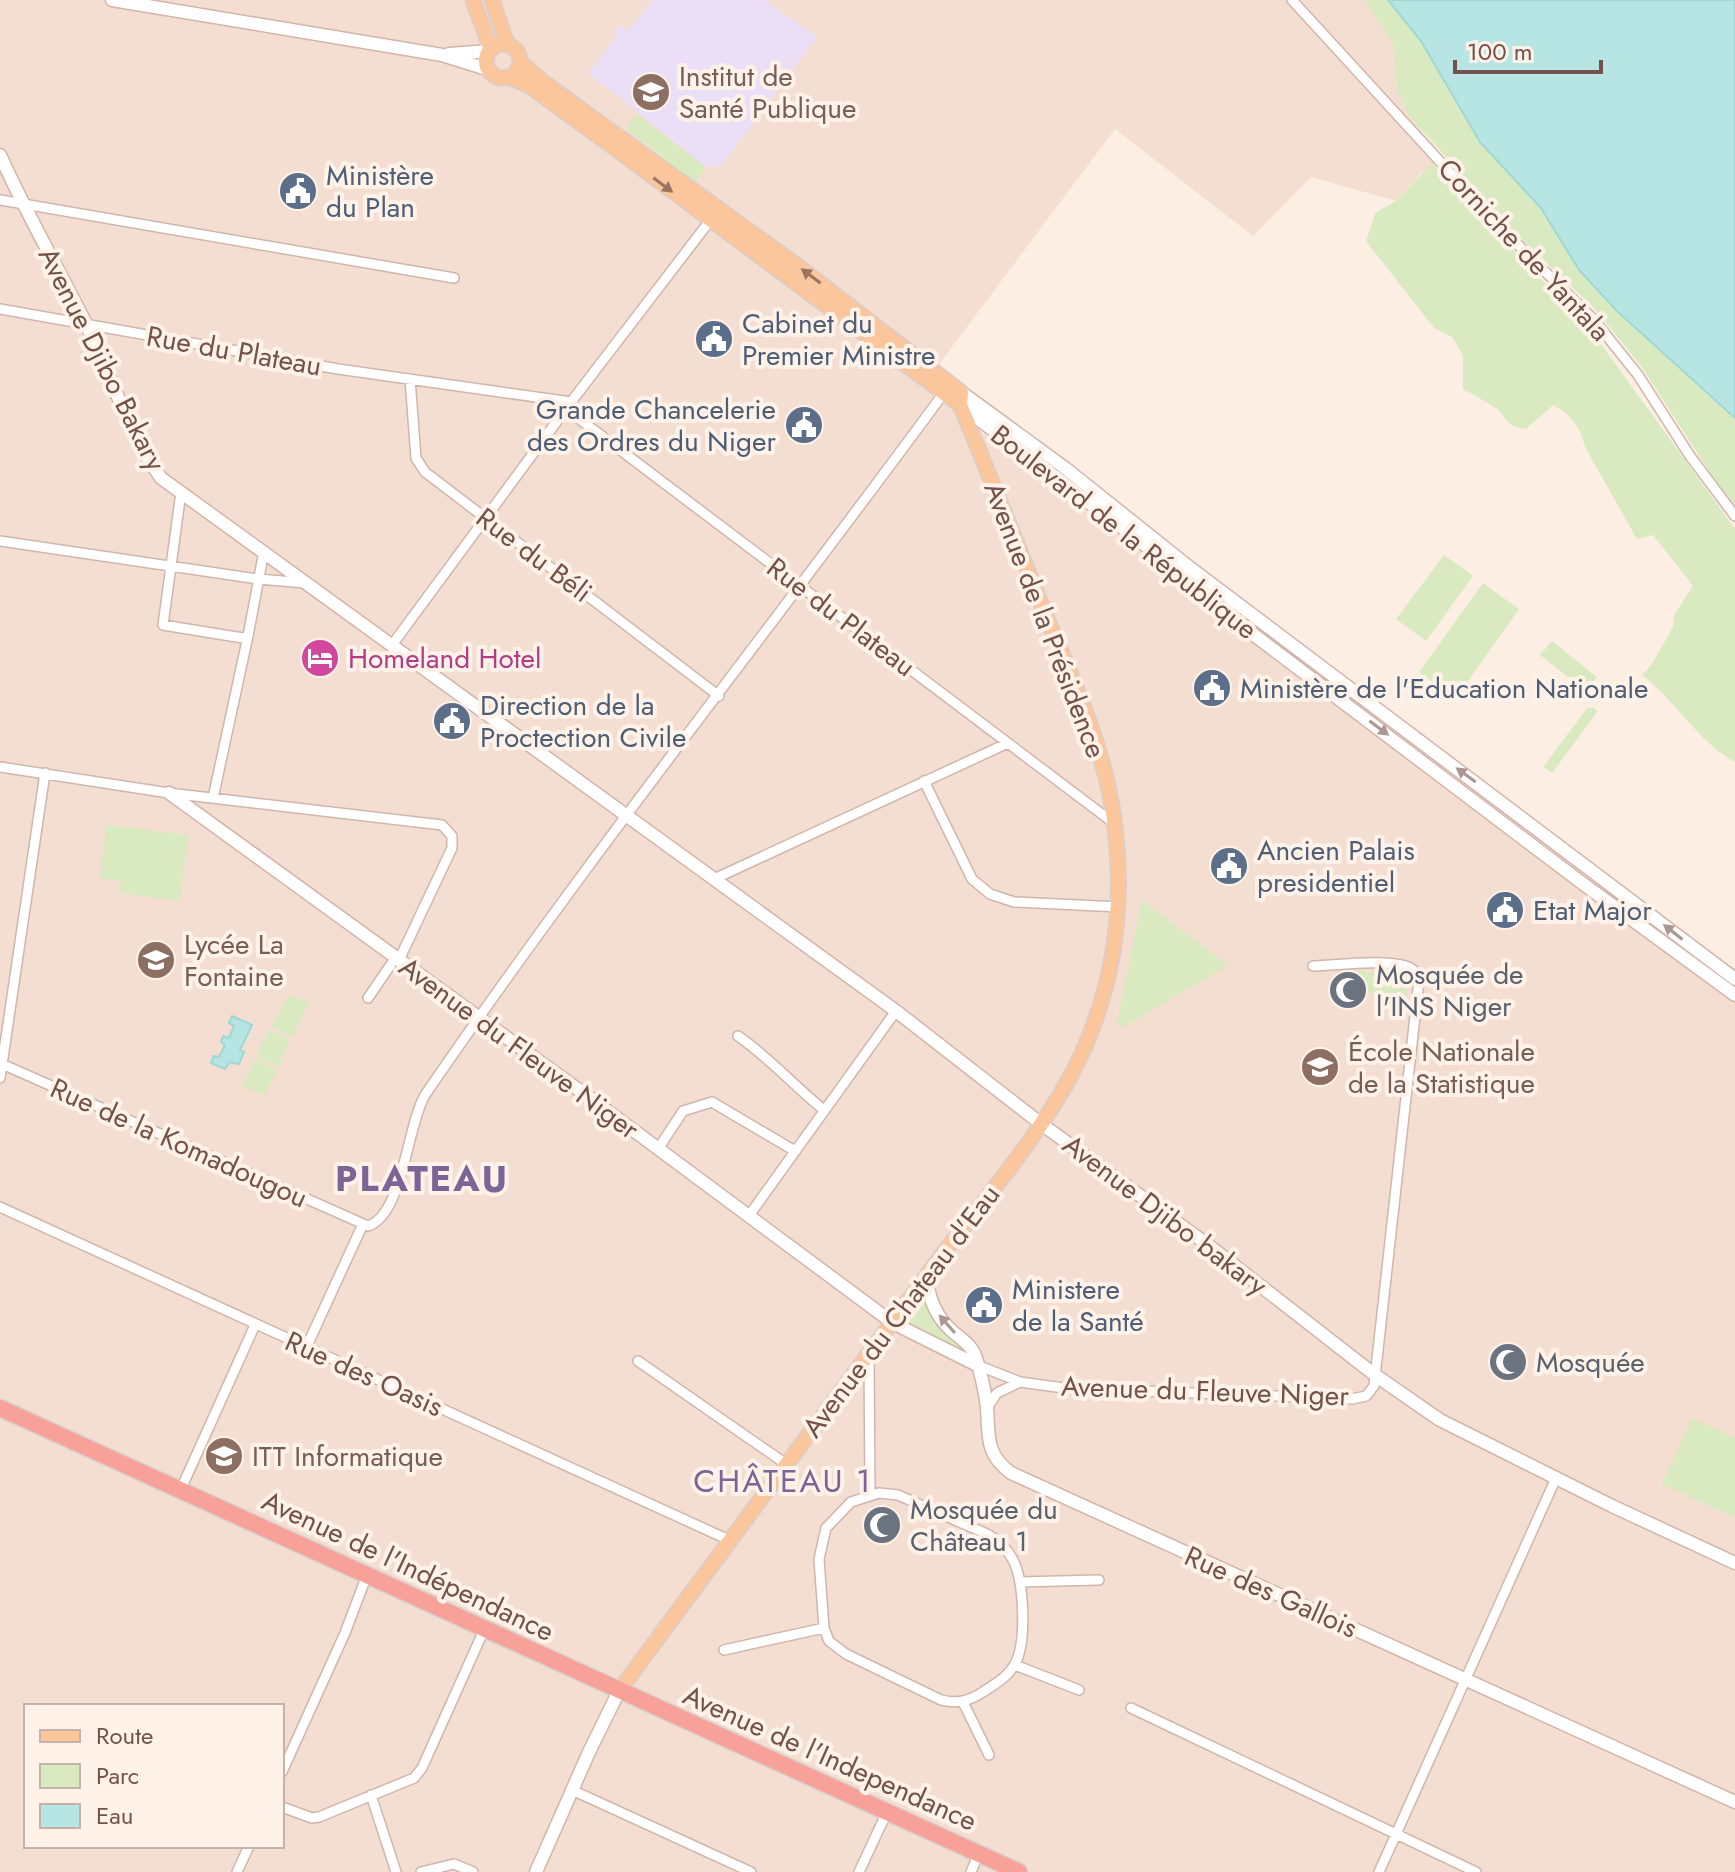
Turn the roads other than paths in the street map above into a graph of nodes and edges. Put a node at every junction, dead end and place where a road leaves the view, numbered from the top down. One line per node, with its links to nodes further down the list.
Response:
1 (112, 0): 7 (street)
2 (473, 0): 6 (main road)
3 (492, 0): 5 (main road)
4 (1292, 0): 22 (street, Corniche de Yantala)
5 (507, 44): 6 (main road); 8 (main road)
6 (490, 50): 7 (street); 9 (main road)
7 (442, 55): 9 (street)
8 (520, 62): 10 (main road); 14 (main road, Boulevard de la République)
9 (490, 70): 10 (main road)
10 (508, 77): 14 (main road, Boulevard de la République, one-way to 14)
11 (0, 155): 13 (street, Avenue Djibo Bakary)
12 (0, 200): 13 (street)
13 (22, 204): 15 (street); 17 (street, Avenue Djibo Bakary)
14 (714, 214): 19 (main road, Boulevard de la République); 20 (street)
15 (454, 278)
16 (0, 309): 17 (street, Rue du Plateau)
17 (87, 325): 18 (street, Rue du Plateau); 21 (street, Avenue Djibo Bakary)
18 (410, 379): 20 (street, Rue du Plateau); 23 (street, Rue du Béli)
19 (954, 393): 25 (street, Boulevard de la République); 30 (street); 47 (main road, Avenue de la Présidence)
20 (569, 406): 23 (street); 30 (street, Rue du Plateau)
21 (181, 492): 26 (street, Avenue Djibo Bakary); 27 (street)
22 (1735, 516)
23 (486, 518): 34 (street); 37 (street, Rue du Béli)
24 (0, 541): 27 (street)
25 (1156, 546): 31 (street, Boulevard de la République); 32 (street, Boulevard de la République)
26 (264, 551): 28 (street); 29 (street, Avenue Djibo Bakary)
27 (172, 565): 28 (street); 33 (street)
28 (258, 579): 29 (street); 33 (street)
29 (309, 584): 34 (street, Avenue Djibo Bakary)
30 (801, 587): 37 (street); 38 (street, Rue du Plateau)
31 (1245, 610): 32 (street); 35 (street, Boulevard de la République)
32 (1237, 622): 36 (street, Boulevard de la République)
33 (248, 636): 45 (street)
34 (392, 645): 46 (street, Avenue Djibo Bakary)
35 (1297, 648): 36 (street); 39 (street, Boulevard de la République)
36 (1288, 659): 41 (street, Boulevard de la République, one-way to 41)
37 (719, 696): 46 (street)
38 (1008, 743): 43 (street); 47 (street, Rue du Plateau)
39 (1442, 758): 41 (street); 49 (street, Boulevard de la République, one-way to 39)
40 (0, 767): 42 (street, Avenue du Fleuve Niger)
41 (1433, 770): 50 (street, Boulevard de la République)
42 (45, 773): 44 (street, Avenue du Fleuve Niger); 60 (street)
43 (924, 781): 48 (street); 51 (street)
44 (169, 793): 45 (street); 52 (street, Avenue du Fleuve Niger)
45 (213, 798): 52 (street)
46 (626, 817): 48 (street, Avenue Djibo bakary); 58 (street)
47 (1115, 824): 51 (main road, Avenue de la Présidence)
48 (714, 879): 57 (street, Avenue Djibo bakary)
49 (1617, 890): 50 (street); 54 (street, Boulevard de la République, one-way to 49)
50 (1608, 901): 55 (street, Boulevard de la République)
51 (1119, 907): 63 (main road, Avenue de la Présidence)
52 (398, 958): 56 (street); 58 (street, Avenue du Fleuve Niger)
53 (1313, 966): 76 (street)
54 (1735, 979)
55 (1735, 995)
56 (368, 998)
57 (896, 1011): 62 (street); 63 (street, Avenue Djibo bakary)
58 (479, 1017): 64 (street, Avenue du Fleuve Niger); 68 (street)
59 (738, 1036): 62 (street)
60 (2, 1064): 61 (street); 68 (street, Rue de la Komadougou)
61 (0, 1078)
62 (824, 1110): 65 (street)
63 (1040, 1123): 69 (main road, Avenue du Chateau d'Eau); 76 (street, Avenue Djibo bakary)
64 (658, 1149): 65 (street); 67 (street, Avenue du Fleuve Niger)
65 (795, 1151): 67 (street)
66 (0, 1207): 71 (street, Rue des Oasis)
67 (748, 1217): 70 (street, Avenue du Fleuve Niger)
68 (363, 1224): 72 (street)
69 (926, 1276): 70 (main road, Avenue du Chateau d'Eau); 75 (street, Rue des Gallois, one-way to 69)
70 (893, 1323): 73 (main road, Avenue du Chateau d'Eau); 75 (street, Avenue du Fleuve Niger)
71 (255, 1325): 72 (street, Rue des Oasis); 82 (street)
72 (306, 1348): 84 (street, Rue des Oasis)
73 (869, 1354): 80 (main road, Avenue du Chateau d'Eau); 83 (street)
74 (638, 1361): 80 (street)
75 (977, 1365): 77 (street, Avenue du Fleuve Niger); 79 (street, Rue des Gallois)
76 (1375, 1375): 77 (street, Avenue du Fleuve Niger); 81 (street, Avenue Djibo bakary)
77 (1020, 1382): 79 (street, Avenue du Fleuve Niger)
78 (0, 1408): 82 (highway, Avenue de l'Indépendance)
79 (987, 1408): 93 (street, Rue des Gallois)
80 (786, 1464): 84 (main road, Avenue du Chateau d'Eau)
81 (1556, 1478): 85 (street, Avenue Djibo bakary); 93 (street)
82 (181, 1489): 86 (highway, Avenue de l'Indépendance)
83 (870, 1494): 88 (street); 89 (street)
84 (729, 1540): 95 (main road, Avenue du Chateau d'Eau)
85 (1735, 1563)
86 (367, 1575): 90 (highway, Avenue de l'Indépendance); 99 (street)
87 (1099, 1580): 88 (street)
88 (1020, 1582): 92 (street)
89 (824, 1628): 91 (street); 96 (street)
90 (484, 1630): 95 (highway, Avenue de l'Indépendance); 101 (street)
91 (724, 1650)
92 (1015, 1665): 94 (street); 96 (street)
93 (1465, 1680): 102 (street, Rue des Gallois); 105 (street)
94 (1079, 1690)
95 (619, 1691): 100 (street); 104 (highway, Avenue de l'Independance)
96 (963, 1702): 98 (street)
97 (1131, 1708): 105 (street)
98 (989, 1755)
99 (284, 1768)
100 (572, 1790): 112 (street); 113 (street)
101 (371, 1795): 103 (street); 109 (street)
102 (1735, 1802)
103 (284, 1808)
104 (887, 1812): 107 (highway, Avenue de l'Independance); 114 (street)
105 (1396, 1833): 117 (street); 118 (street)
106 (248, 1848): 108 (street)
107 (979, 1853): 115 (street); 116 (highway, Avenue de l'Independance)
108 (237, 1872)
109 (396, 1872)
110 (421, 1872): 111 (street)
111 (473, 1872)
112 (536, 1872)
113 (751, 1872)
114 (859, 1872)
115 (971, 1872)
116 (1019, 1872)
117 (1379, 1872)
118 (1476, 1872)

